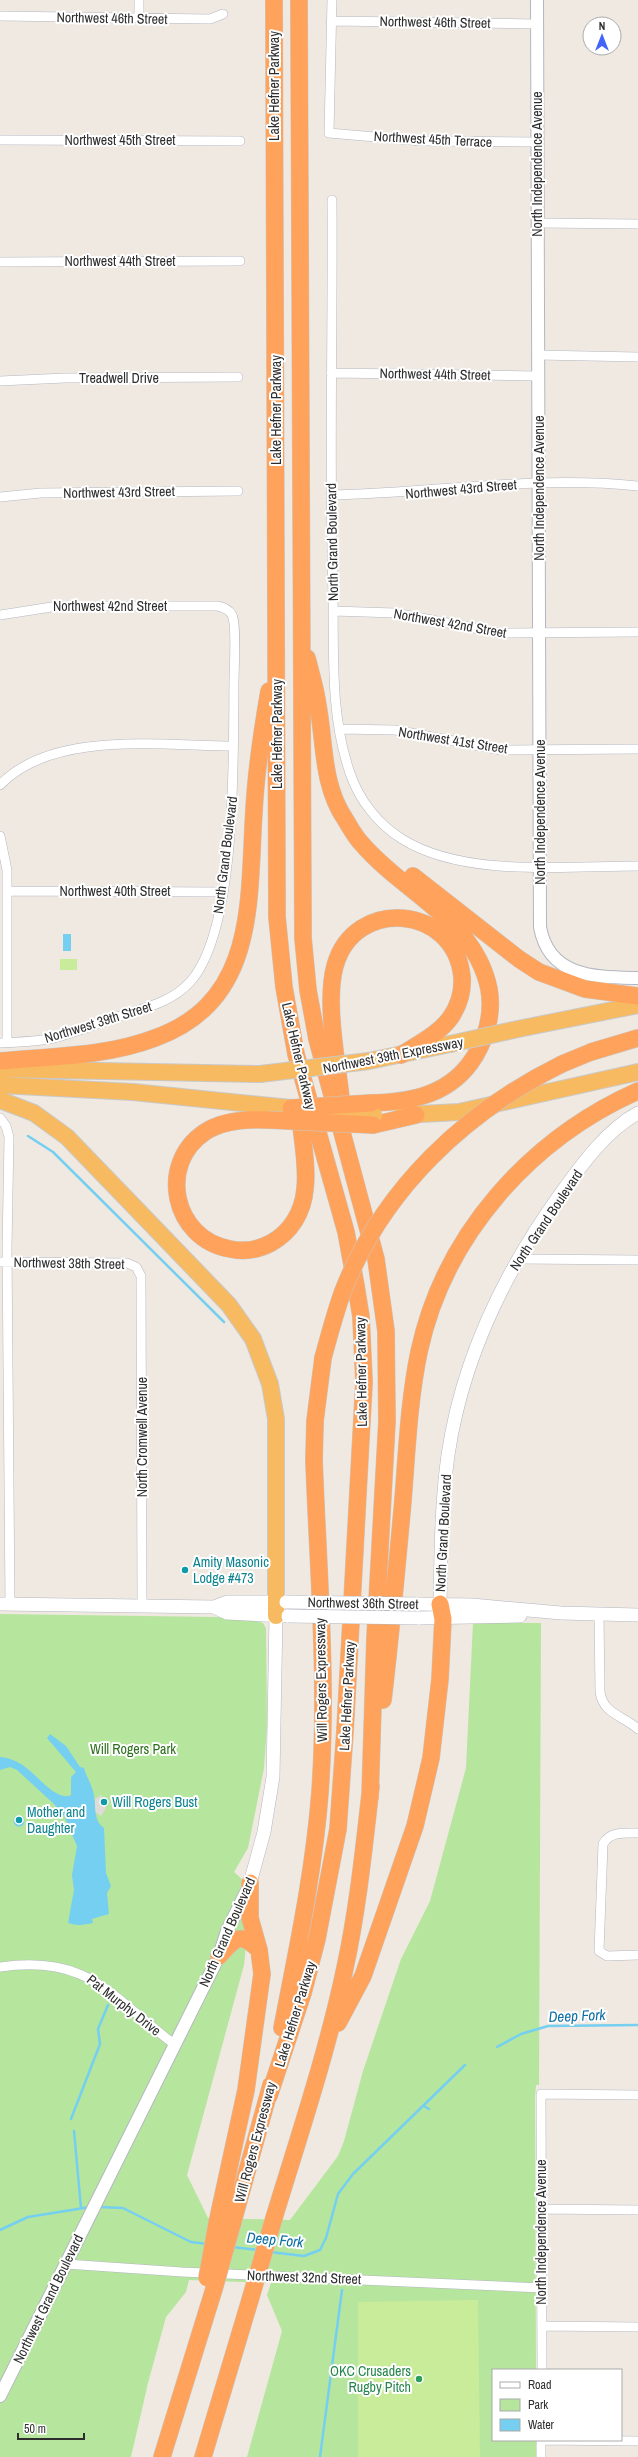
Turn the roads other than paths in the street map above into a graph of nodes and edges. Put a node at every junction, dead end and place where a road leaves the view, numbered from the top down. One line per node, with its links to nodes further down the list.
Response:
1 (139, 0): 9 (street)
2 (268, 0): 12 (highway)
3 (274, 0): 12 (highway, Lake Hefner Parkway)
4 (299, 0): 35 (highway, Lake Hefner Parkway)
5 (332, 0): 10 (street)
6 (537, 0): 11 (street, North Independence Avenue)
7 (223, 14): 9 (street, Northwest 46th Street)
8 (0, 16): 9 (street, Northwest 46th Street)
9 (139, 18)
10 (333, 21): 11 (street, Northwest 46th Street); 15 (street, Northwest 45th Terrace)
11 (538, 24): 15 (street, North Independence Avenue)
12 (273, 37): 38 (highway, Lake Hefner Parkway)
13 (0, 140): 14 (street, Northwest 45th Street)
14 (240, 141)
15 (537, 142): 17 (street, North Independence Avenue)
16 (332, 200): 23 (street, North Grand Boulevard)
17 (537, 223): 18 (street); 21 (street, North Independence Avenue)
18 (638, 224)
19 (240, 261): 20 (street, Northwest 44th Street)
20 (0, 262)
21 (538, 355): 22 (street); 24 (street, North Independence Avenue)
22 (638, 357)
23 (331, 373): 24 (street, Northwest 44th Street); 30 (street, North Grand Boulevard)
24 (538, 376): 27 (street, North Independence Avenue)
25 (238, 377): 26 (street, Treadwell Drive)
26 (0, 381)
27 (539, 483): 28 (street, Northwest 43rd Street); 30 (street, Northwest 43rd Street); 37 (street, North Independence Avenue)
28 (638, 486)
29 (238, 491): 31 (street, Northwest 43rd Street)
30 (332, 495): 33 (street, North Grand Boulevard)
31 (0, 497)
32 (221, 607): 34 (street, Northwest 42nd Street); 40 (street, North Grand Boulevard)
33 (333, 612): 37 (street, Northwest 42nd Street); 39 (street, North Grand Boulevard)
34 (0, 615)
35 (301, 629): 44 (highway); 70 (highway, Lake Hefner Parkway)
36 (638, 632): 37 (street, Northwest 42nd Street)
37 (539, 634): 42 (street, North Independence Avenue)
38 (277, 646): 56 (highway, Lake Hefner Parkway); 58 (highway)
39 (340, 729): 42 (street, Northwest 41st Street); 47 (street, North Grand Boulevard)
40 (233, 746): 43 (street); 49 (street, North Grand Boulevard)
41 (638, 749): 42 (street, Northwest 41st Street)
42 (540, 750): 47 (street, North Independence Avenue)
43 (0, 785)
44 (350, 826): 52 (highway); 67 (highway)
45 (0, 836): 48 (street)
46 (638, 866): 47 (street)
47 (540, 867): 50 (street, North Independence Avenue)
48 (8, 891): 49 (street, Northwest 40th Street); 55 (street)
49 (223, 892): 51 (street, North Grand Boulevard)
50 (638, 978)
51 (189, 983): 55 (street, Northwest 39th Street)
52 (638, 996)
53 (638, 1005): 57 (highway, Northwest 39th Expressway, bridge)
54 (638, 1038): 92 (highway, Will Rogers Expressway, bridge)
55 (4, 1042)
56 (296, 1054): 65 (highway); 92 (highway, Lake Hefner Parkway)
57 (401, 1055): 59 (highway, Northwest 39th Expressway, bridge); 70 (highway)
58 (0, 1061)
59 (0, 1069)
60 (638, 1072): 68 (highway)
61 (0, 1085): 65 (highway)
62 (638, 1092): 82 (highway)
63 (0, 1100): 77 (highway)
64 (291, 1108): 65 (highway); 67 (highway, bridge)
65 (268, 1112): 67 (highway, bridge)
66 (638, 1113): 71 (main road, North Grand Boulevard)
67 (373, 1114): 68 (highway)
68 (416, 1115)
69 (0, 1118): 73 (street)
70 (345, 1140): 82 (highway, Lake Hefner Parkway)
71 (518, 1259): 72 (street); 78 (main road, North Grand Boulevard)
72 (638, 1260)
73 (4, 1262): 74 (street, Northwest 38th Street); 75 (street)
74 (137, 1268): 76 (street, North Cromwell Avenue)
75 (5, 1604): 76 (main road, Northwest 36th Street)
76 (142, 1606): 77 (main road, Northwest 36th Street)
77 (282, 1609): 78 (main road, Northwest 36th Street, bridge); 78 (main road, Northwest 36th Street, bridge); 84 (main road, North Grand Boulevard)
78 (442, 1611): 79 (main road, Northwest 36th Street); 90 (highway)
79 (599, 1614): 80 (main road, Northwest 36th Street); 81 (street)
80 (638, 1615)
81 (638, 1729)
82 (370, 1798): 90 (highway)
83 (638, 1833): 86 (street)
84 (250, 1883): 85 (highway); 87 (street, North Grand Boulevard)
85 (259, 1950): 87 (highway); 96 (highway)
86 (638, 1955)
87 (219, 1956): 89 (street, North Grand Boulevard)
88 (0, 1967): 89 (street, Pat Murphy Drive)
89 (174, 2044): 95 (street, North Grand Boulevard)
90 (325, 2046): 107 (highway, bridge)
91 (638, 2095): 93 (street, North Independence Avenue)
92 (269, 2096): 96 (highway, Will Rogers Expressway)
93 (541, 2209): 94 (street); 98 (street, North Independence Avenue)
94 (638, 2210)
95 (85, 2224): 97 (street, Northwest Grand Boulevard)
96 (224, 2224): 106 (highway, Will Rogers Expressway, bridge)
97 (66, 2264): 98 (street, Northwest 32nd Street); 102 (street, Northwest Grand Boulevard)
98 (541, 2288): 99 (street, North Independence Avenue)
99 (542, 2326): 100 (street); 101 (street, North Independence Avenue)
100 (638, 2327)
101 (542, 2369)
102 (0, 2396)
103 (541, 2441): 108 (street)
104 (622, 2441): 105 (street)
105 (638, 2441)
106 (165, 2450)
107 (203, 2457)
108 (541, 2457)

